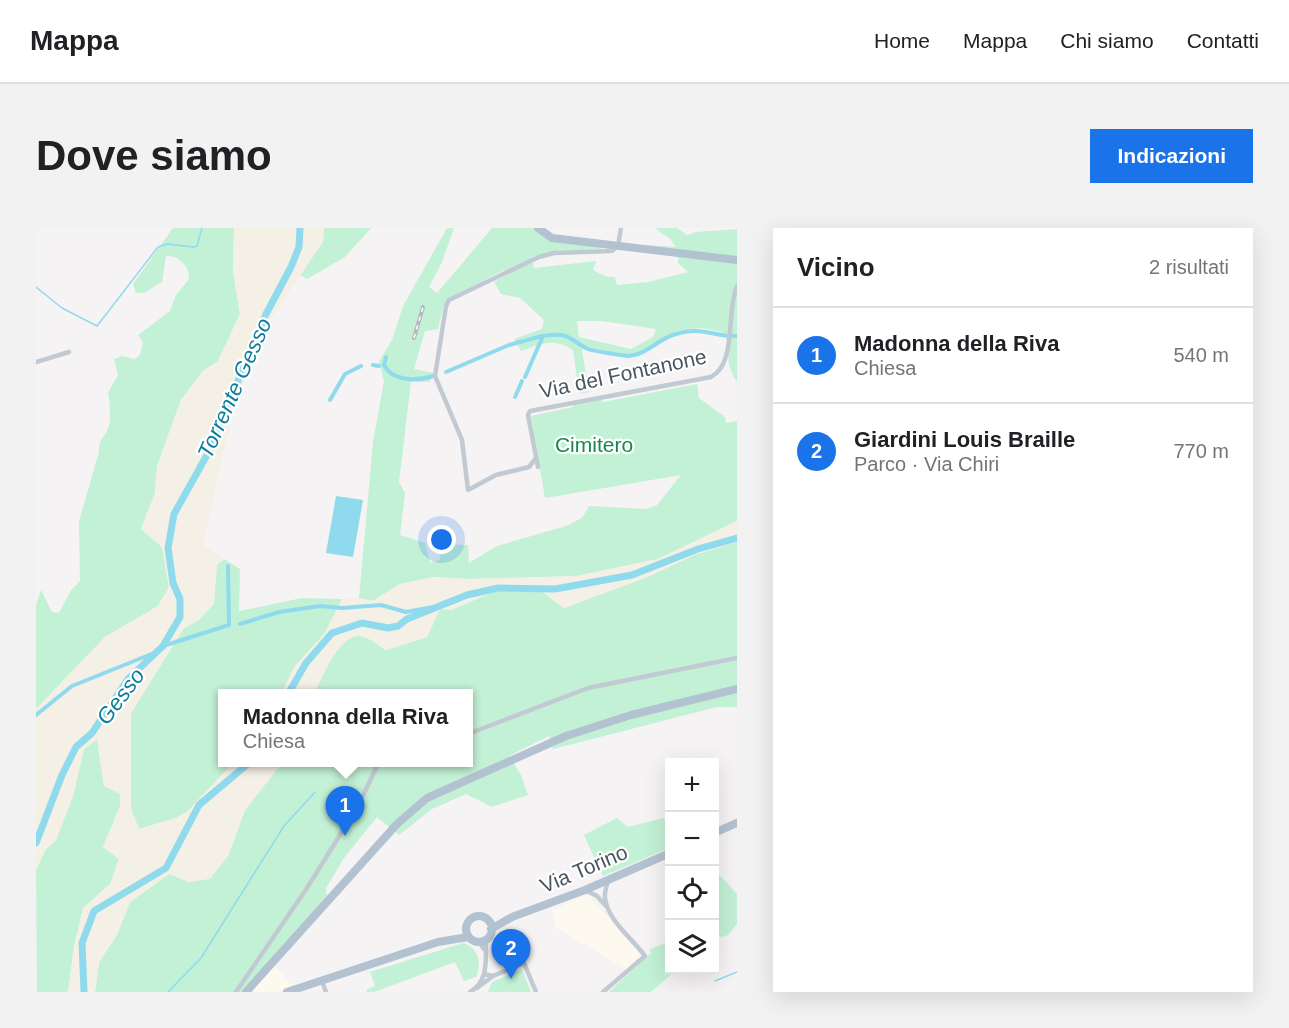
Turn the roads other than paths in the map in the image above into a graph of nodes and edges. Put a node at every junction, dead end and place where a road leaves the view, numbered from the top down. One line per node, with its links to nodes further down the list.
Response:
1 (538, 228): 3 (main road)
2 (621, 228): 3 (street)
3 (618, 246): 4 (main road); 8 (street)
4 (737, 260)
5 (737, 286): 8 (street, Via del Fontanone)
6 (69, 352): 7 (street)
7 (36, 362)
8 (536, 458): 9 (street, Via del Fontanone)
9 (538, 467)
10 (737, 658): 12 (street)
11 (737, 689): 32 (main road)
12 (473, 732)
13 (377, 767): 31 (street)
14 (737, 823): 15 (main road)
15 (719, 831)
16 (665, 855): 17 (main road, Via Torino)
17 (608, 880): 18 (main road, Via Torino); 21 (street)
18 (596, 885): 19 (main road, Via Torino); 20 (street); 21 (street)
19 (585, 890): 20 (street); 23 (main road, Via Torino)
20 (597, 896): 22 (street)
21 (604, 896): 22 (street)
22 (610, 910): 36 (street)
23 (490, 926): 24 (main road, Via Torino); 25 (main road)
24 (467, 933): 25 (main road); 29 (main road)
25 (483, 941): 27 (street)
26 (503, 970): 27 (street); 28 (street); 35 (street)
27 (485, 971): 28 (street); 30 (street)
28 (493, 976): 30 (street)
29 (322, 981): 33 (main road); 34 (street)
30 (472, 991)
31 (236, 992)
32 (246, 992)
33 (288, 992)
34 (326, 992)
35 (536, 992)
36 (603, 992)

